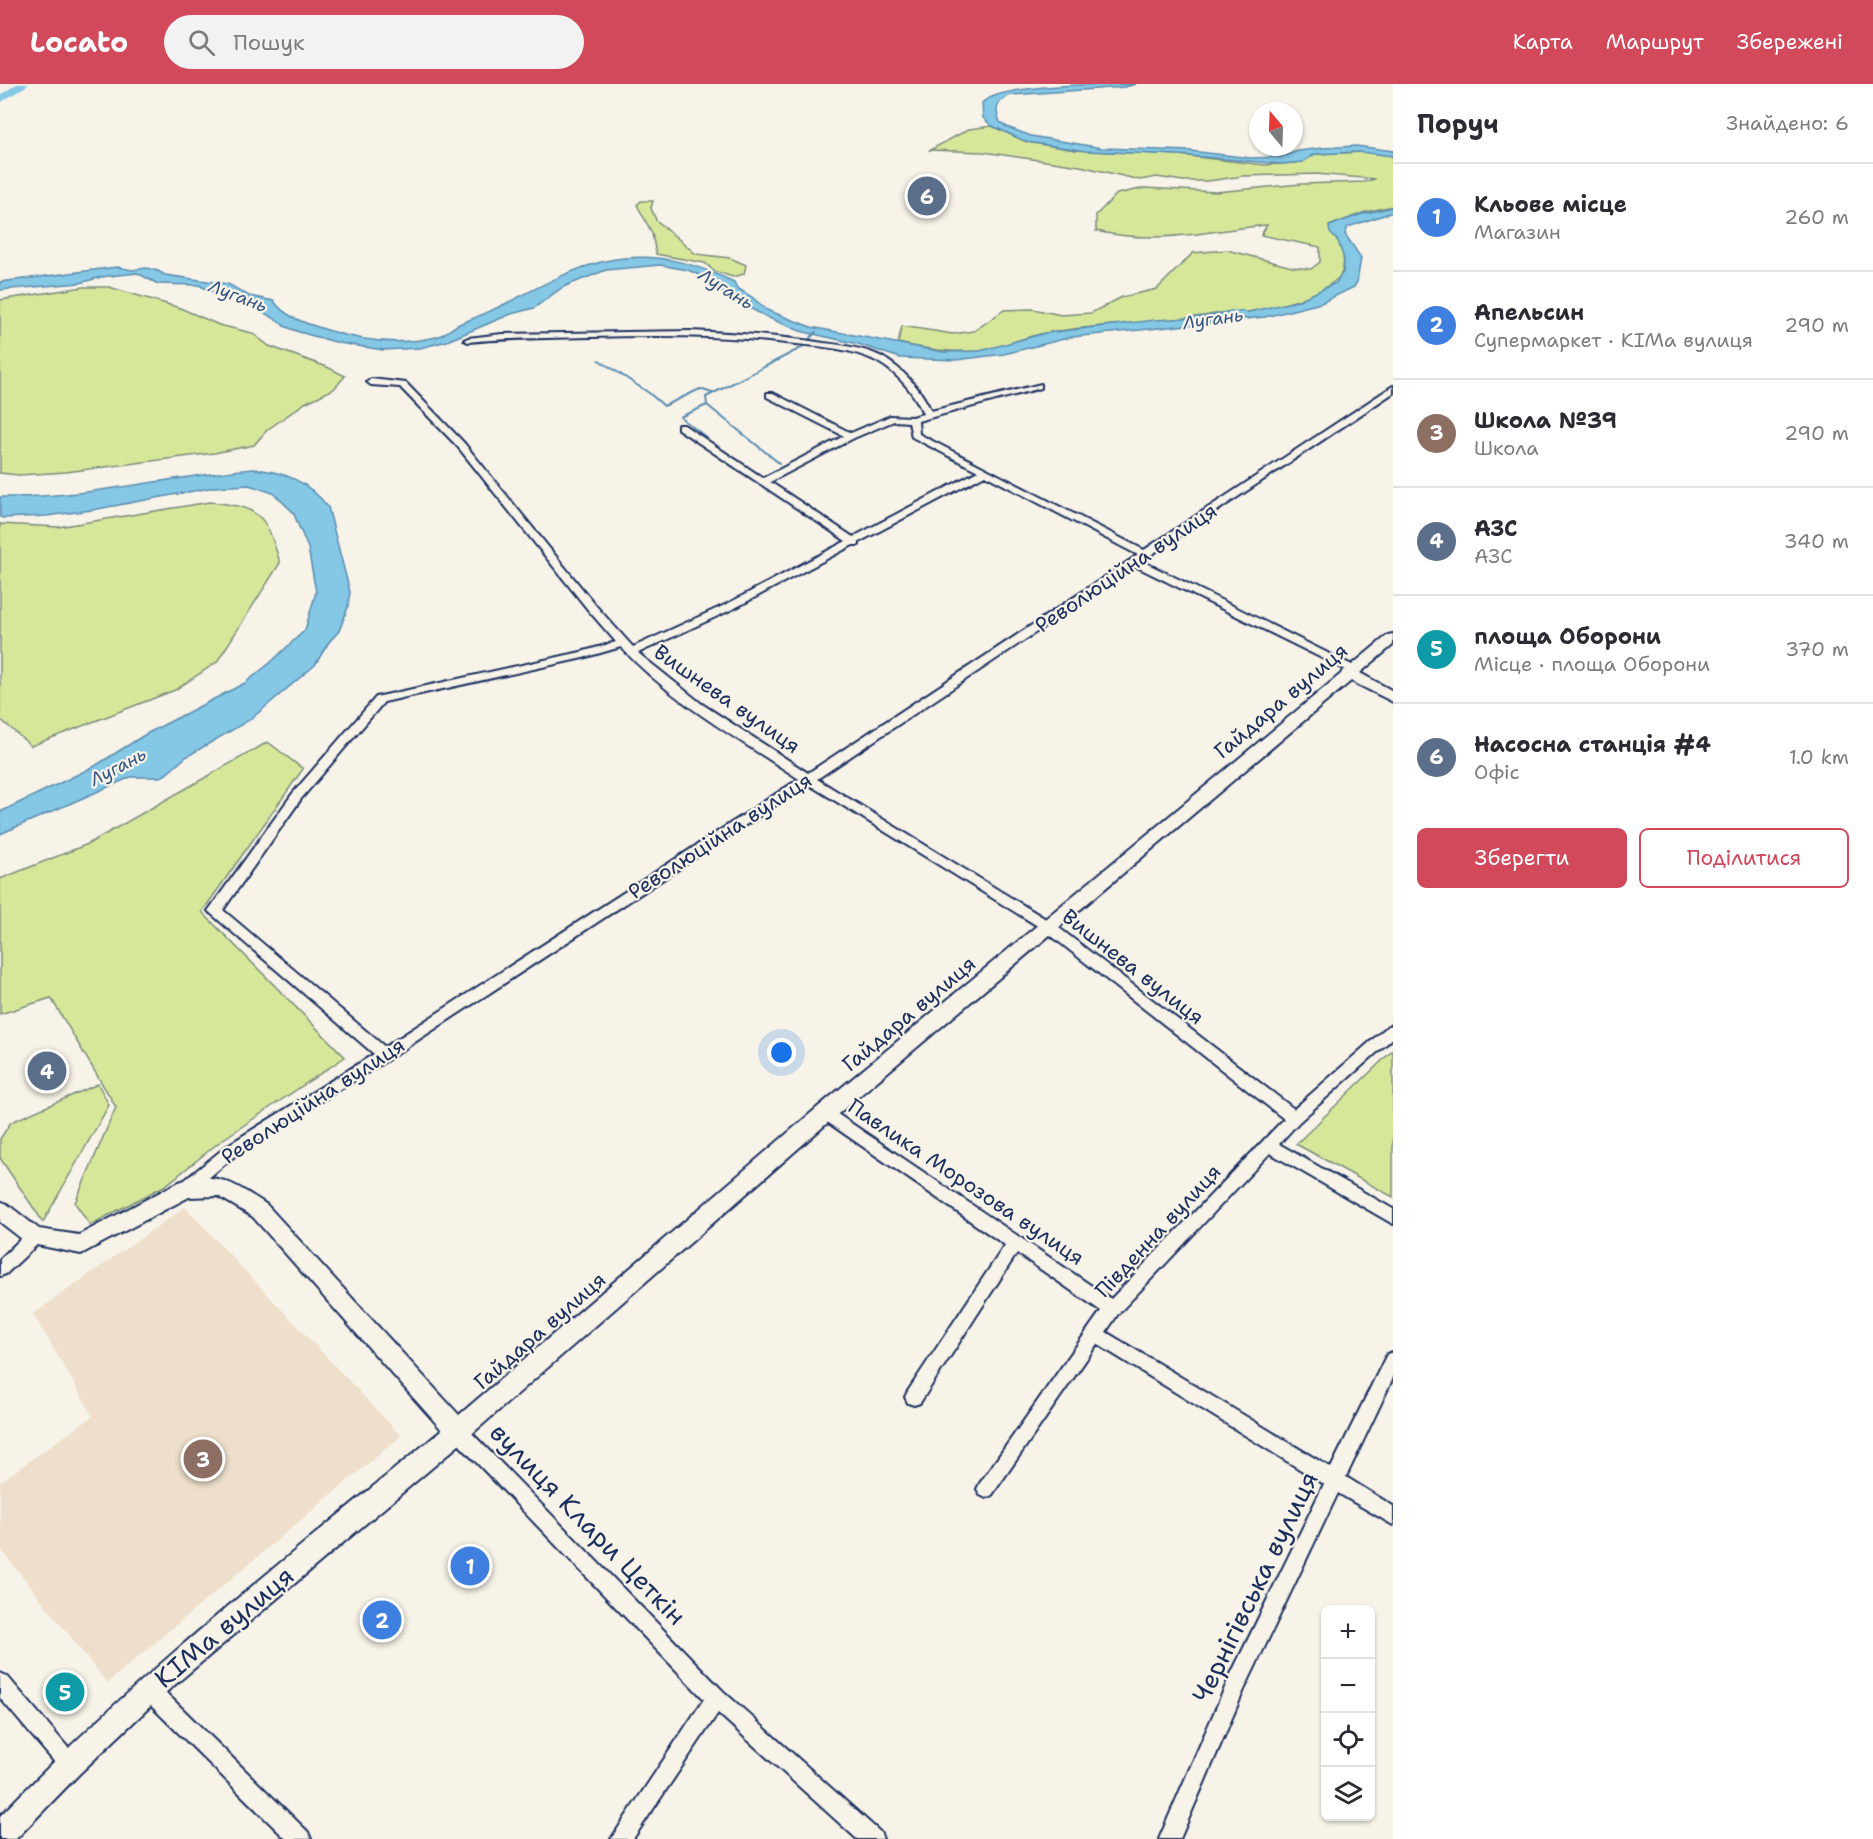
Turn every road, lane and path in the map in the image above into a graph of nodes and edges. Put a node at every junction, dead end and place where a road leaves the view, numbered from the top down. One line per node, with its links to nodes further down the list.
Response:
1 (468, 340): 6 (street)
2 (371, 382): 15 (street, Вишнева вулиця)
3 (1038, 386): 6 (street)
4 (1393, 389): 13 (street, Революційна вулиця)
5 (770, 395): 9 (street)
6 (927, 415): 7 (street)
7 (914, 420): 9 (street); 10 (street)
8 (681, 427): 11 (street)
9 (851, 436): 11 (street)
10 (984, 472): 12 (street); 13 (street)
11 (762, 482): 12 (street)
12 (855, 543): 15 (street)
13 (1141, 558): 16 (street); 18 (street, Революційна вулиця)
14 (1393, 638): 16 (street, Гайдара вулиця)
15 (627, 647): 18 (street, Вишнева вулиця); 21 (street)
16 (1350, 671): 17 (street); 19 (street, Гайдара вулиця)
17 (1393, 697)
18 (808, 779): 19 (street, Вишнева вулиця); 21 (street, Революційна вулиця)
19 (1049, 927): 22 (street, Гайдара вулиця); 23 (street, Вишнева вулиця)
20 (1393, 1030): 23 (street, Південна вулиця)
21 (384, 1055): 25 (street, Революційна вулиця)
22 (825, 1113): 29 (street, Павлика Морозова вулиця); 35 (street, Гайдара вулиця)
23 (1294, 1118): 24 (street, Південна вулиця)
24 (1268, 1145): 27 (street); 31 (street, Південна вулиця)
25 (186, 1188): 28 (street, Революційна вулиця); 35 (street, вулиця Клари Цеткін)
26 (0, 1210): 28 (street)
27 (1393, 1217)
28 (34, 1237): 30 (street)
29 (1015, 1242): 31 (street, Павлика Морозова вулиця); 34 (street)
30 (0, 1269)
31 (1112, 1309): 32 (street, Південна вулиця)
32 (1095, 1334): 36 (street); 37 (street, Південна вулиця)
33 (1393, 1360): 36 (street, Чернігівська вулиця)
34 (914, 1397)
35 (458, 1431): 40 (street, КІМа вулиця); 41 (street, вулиця Клари Цеткін)
36 (1336, 1481): 38 (street); 47 (street, Чернігівська вулиця)
37 (986, 1489)
38 (1393, 1516)
39 (0, 1683): 42 (street)
40 (149, 1690): 42 (street, КІМа вулиця); 44 (street)
41 (716, 1698): 45 (street); 46 (street, вулиця Клари Цеткін)
42 (69, 1764): 43 (street, КІМа вулиця)
43 (0, 1836)
44 (301, 1839)
45 (621, 1839)
46 (873, 1839)
47 (1169, 1839)

